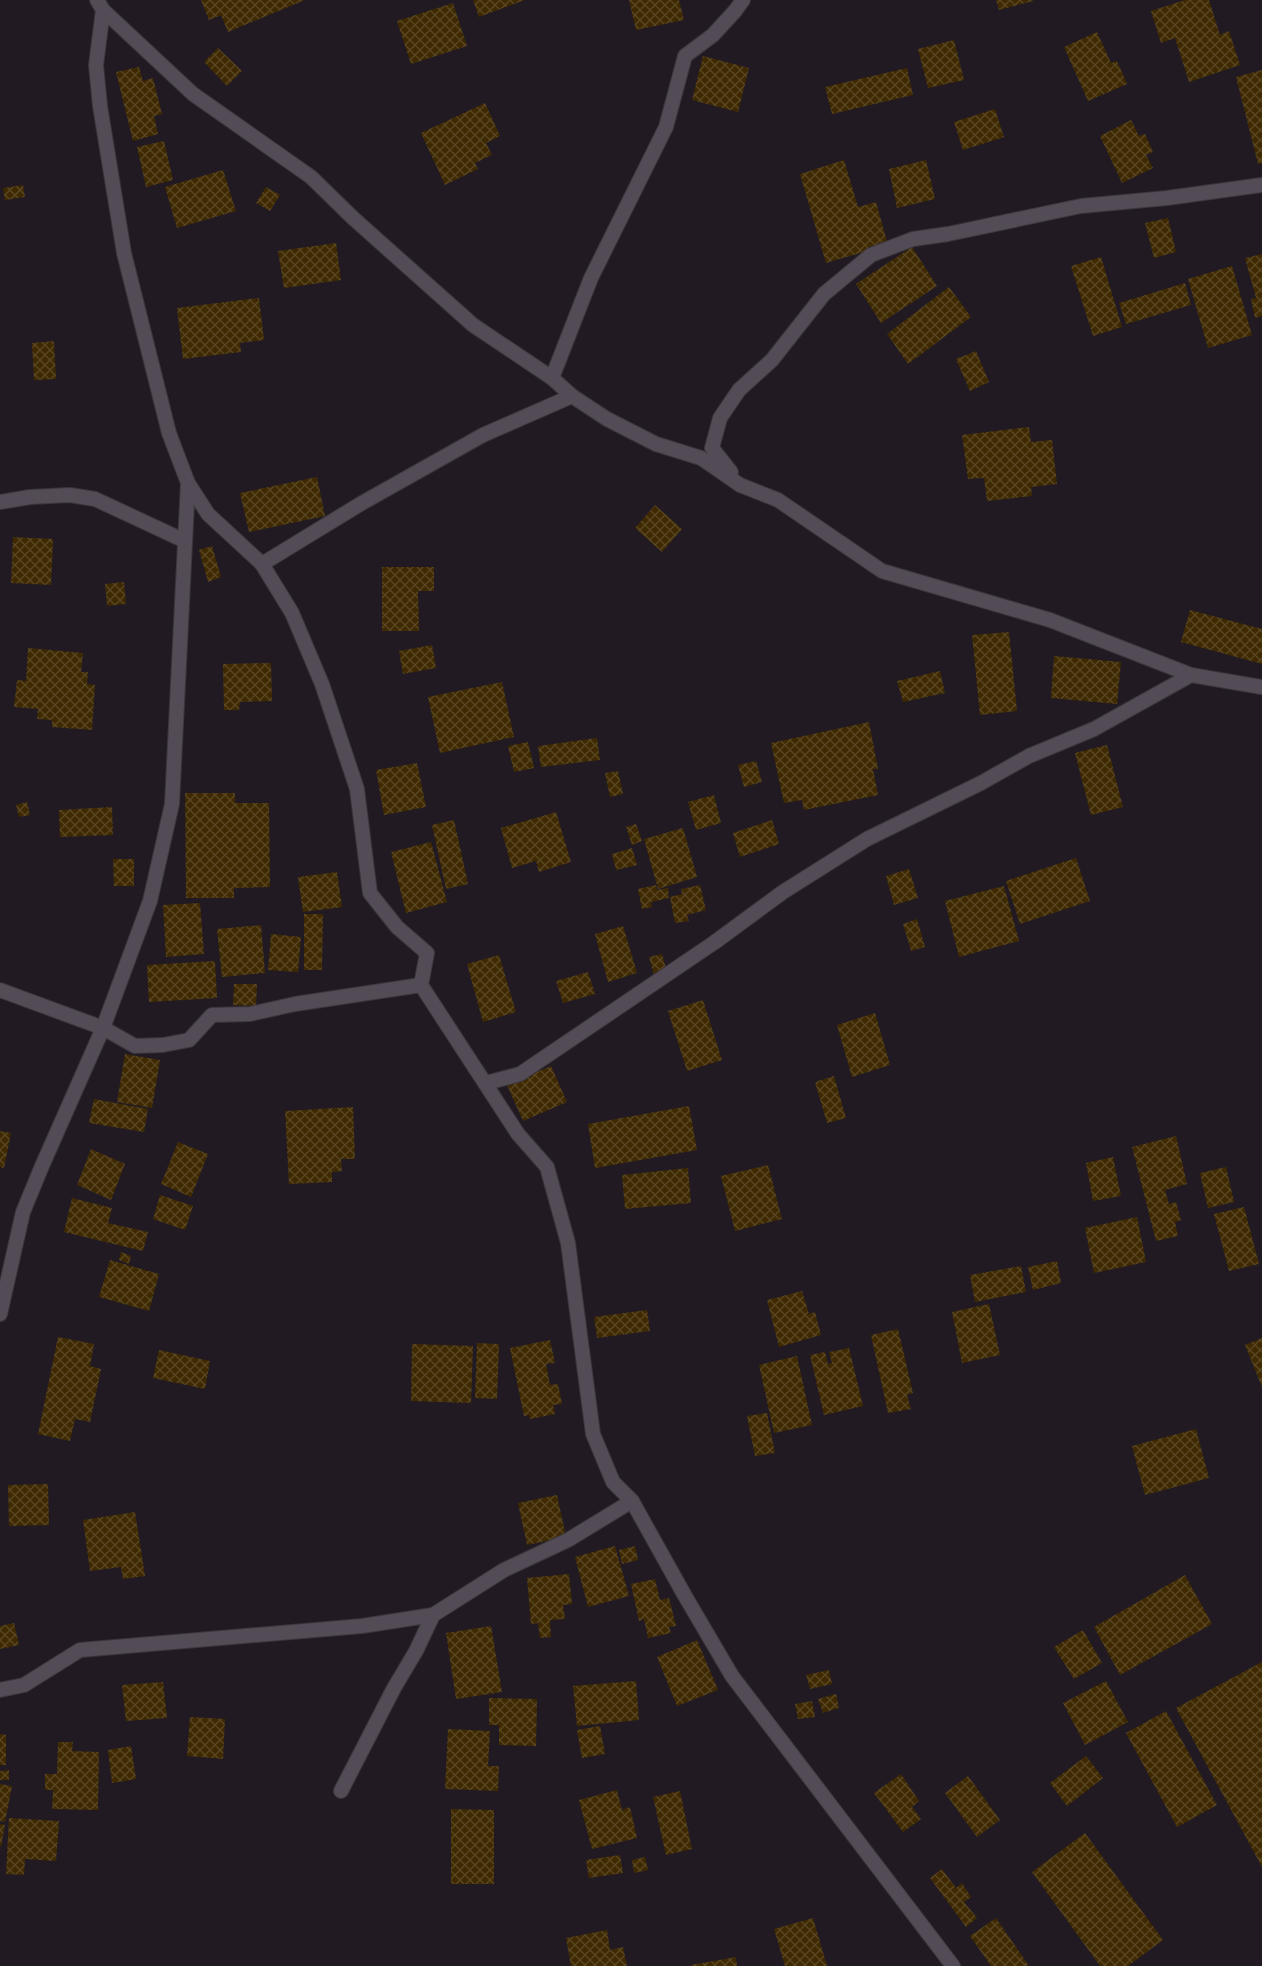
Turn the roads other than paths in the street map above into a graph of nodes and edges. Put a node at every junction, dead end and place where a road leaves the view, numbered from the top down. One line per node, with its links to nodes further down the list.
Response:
1 (742, 0): 4 (street)
2 (100, 5): 4 (street); 6 (street)
3 (1262, 185): 7 (street)
4 (552, 378): 5 (street)
5 (572, 396): 7 (street); 10 (street)
6 (188, 483): 9 (street); 10 (street)
7 (740, 484): 11 (street)
8 (0, 502): 9 (street)
9 (185, 541): 15 (street)
10 (262, 564): 13 (street)
11 (1191, 675): 12 (street); 16 (street)
12 (1262, 687)
13 (421, 984): 15 (street); 16 (street)
14 (0, 990): 15 (street)
15 (103, 1028): 17 (street)
16 (486, 1083): 18 (street)
17 (0, 1314)
18 (632, 1501): 19 (street); 22 (street)
19 (433, 1615): 20 (street); 21 (street)
20 (0, 1690)
21 (341, 1791)
22 (953, 1966)

